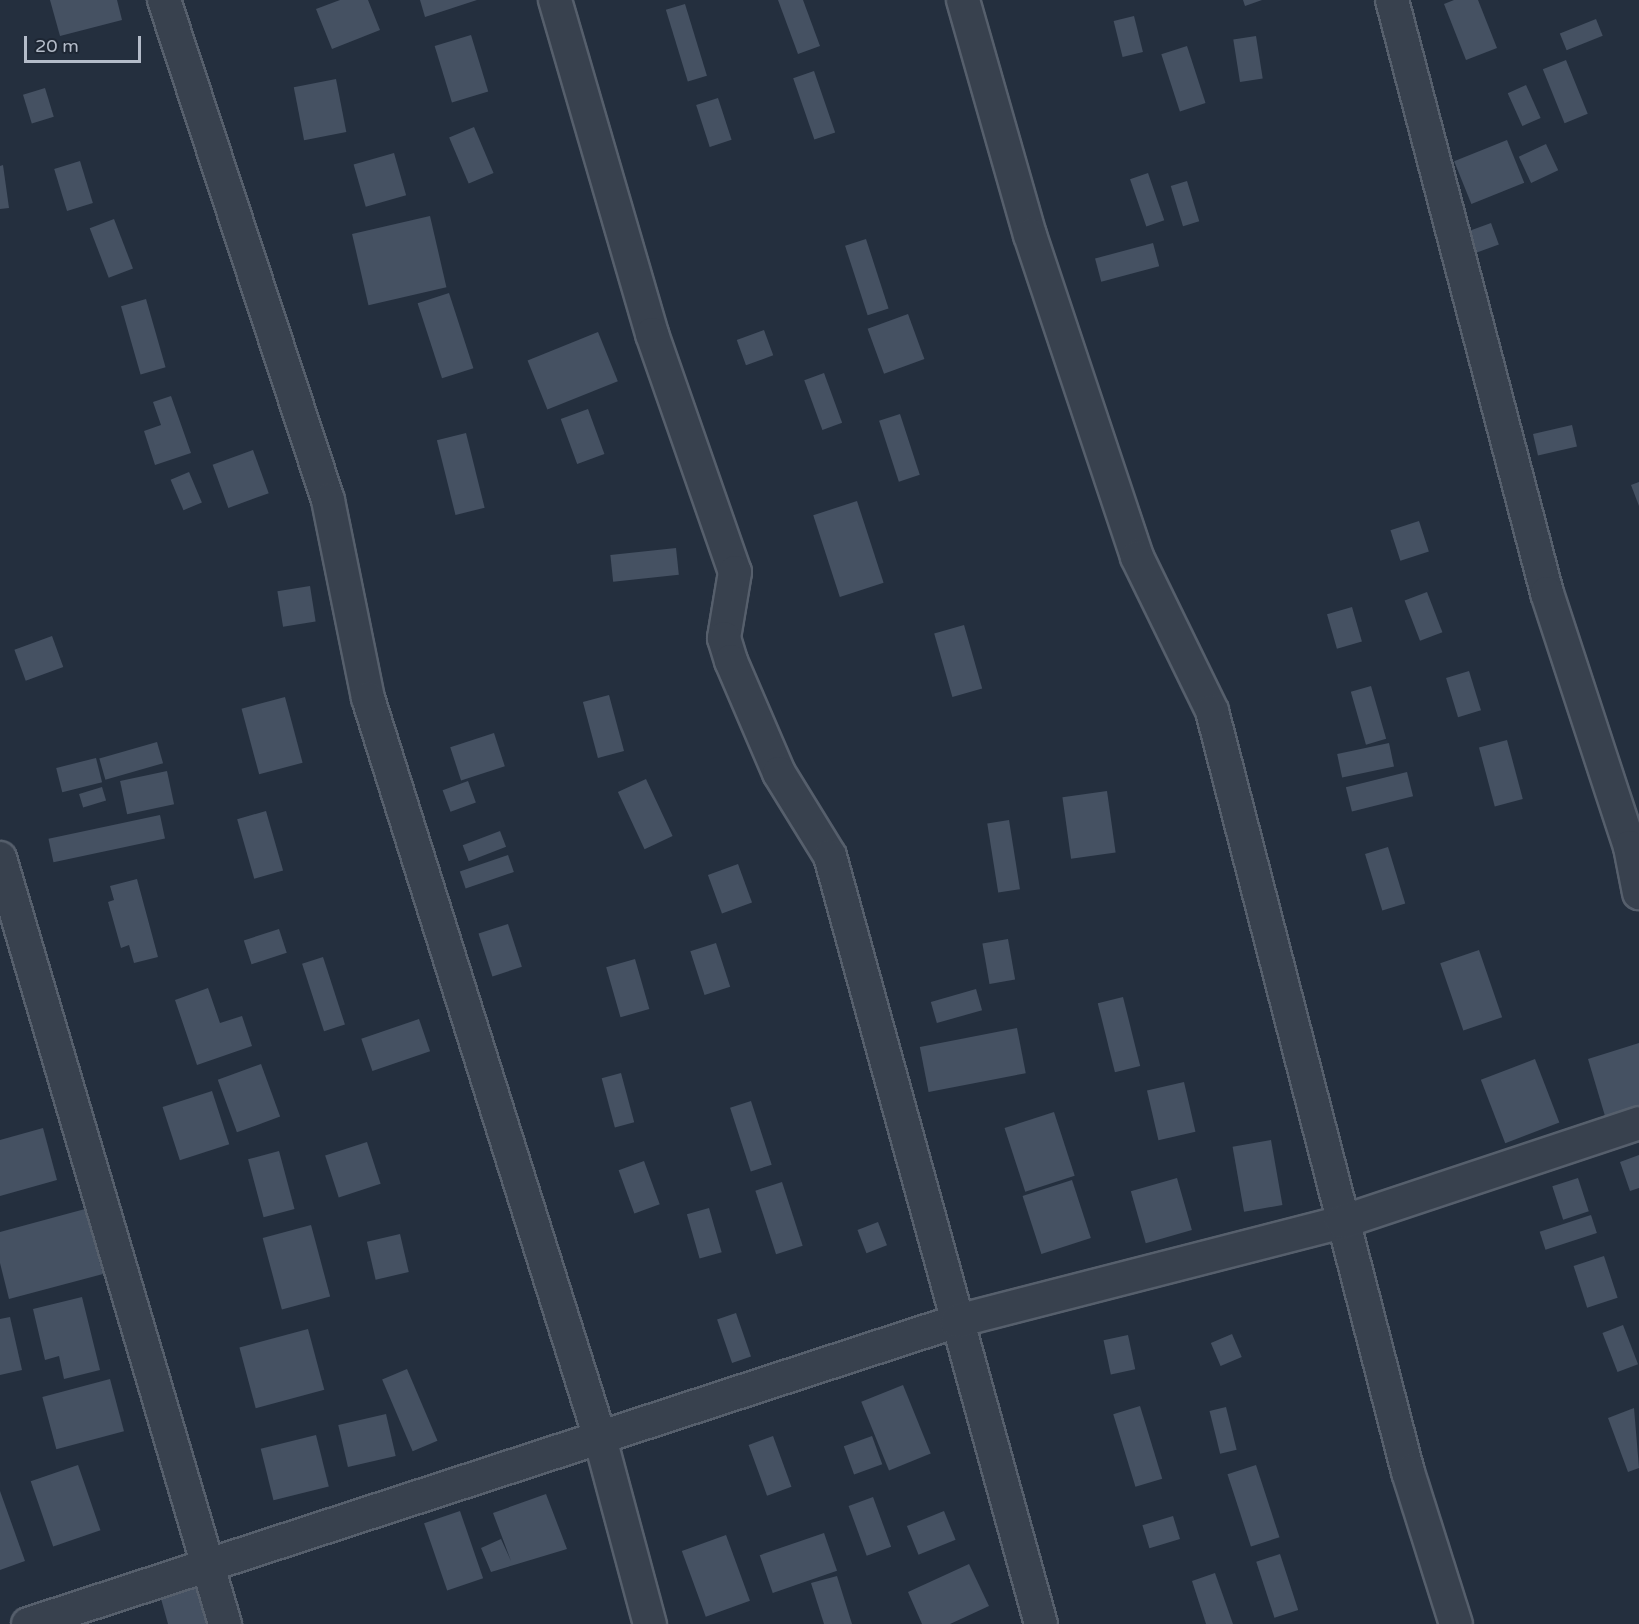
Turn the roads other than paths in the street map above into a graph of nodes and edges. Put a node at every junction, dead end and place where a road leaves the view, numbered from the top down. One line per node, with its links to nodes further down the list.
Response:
1 (164, 0): 10 (street)
2 (555, 0): 9 (street)
3 (963, 0): 8 (street)
4 (1392, 0): 6 (street)
5 (0, 858): 11 (street)
6 (1639, 893)
7 (1639, 1123): 8 (street)
8 (1342, 1221): 9 (street); 16 (street)
9 (957, 1322): 10 (street); 15 (street)
10 (600, 1438): 11 (street); 14 (street)
11 (209, 1569): 12 (street); 13 (street)
12 (28, 1624)
13 (225, 1624)
14 (650, 1624)
15 (1041, 1624)
16 (1456, 1624)

